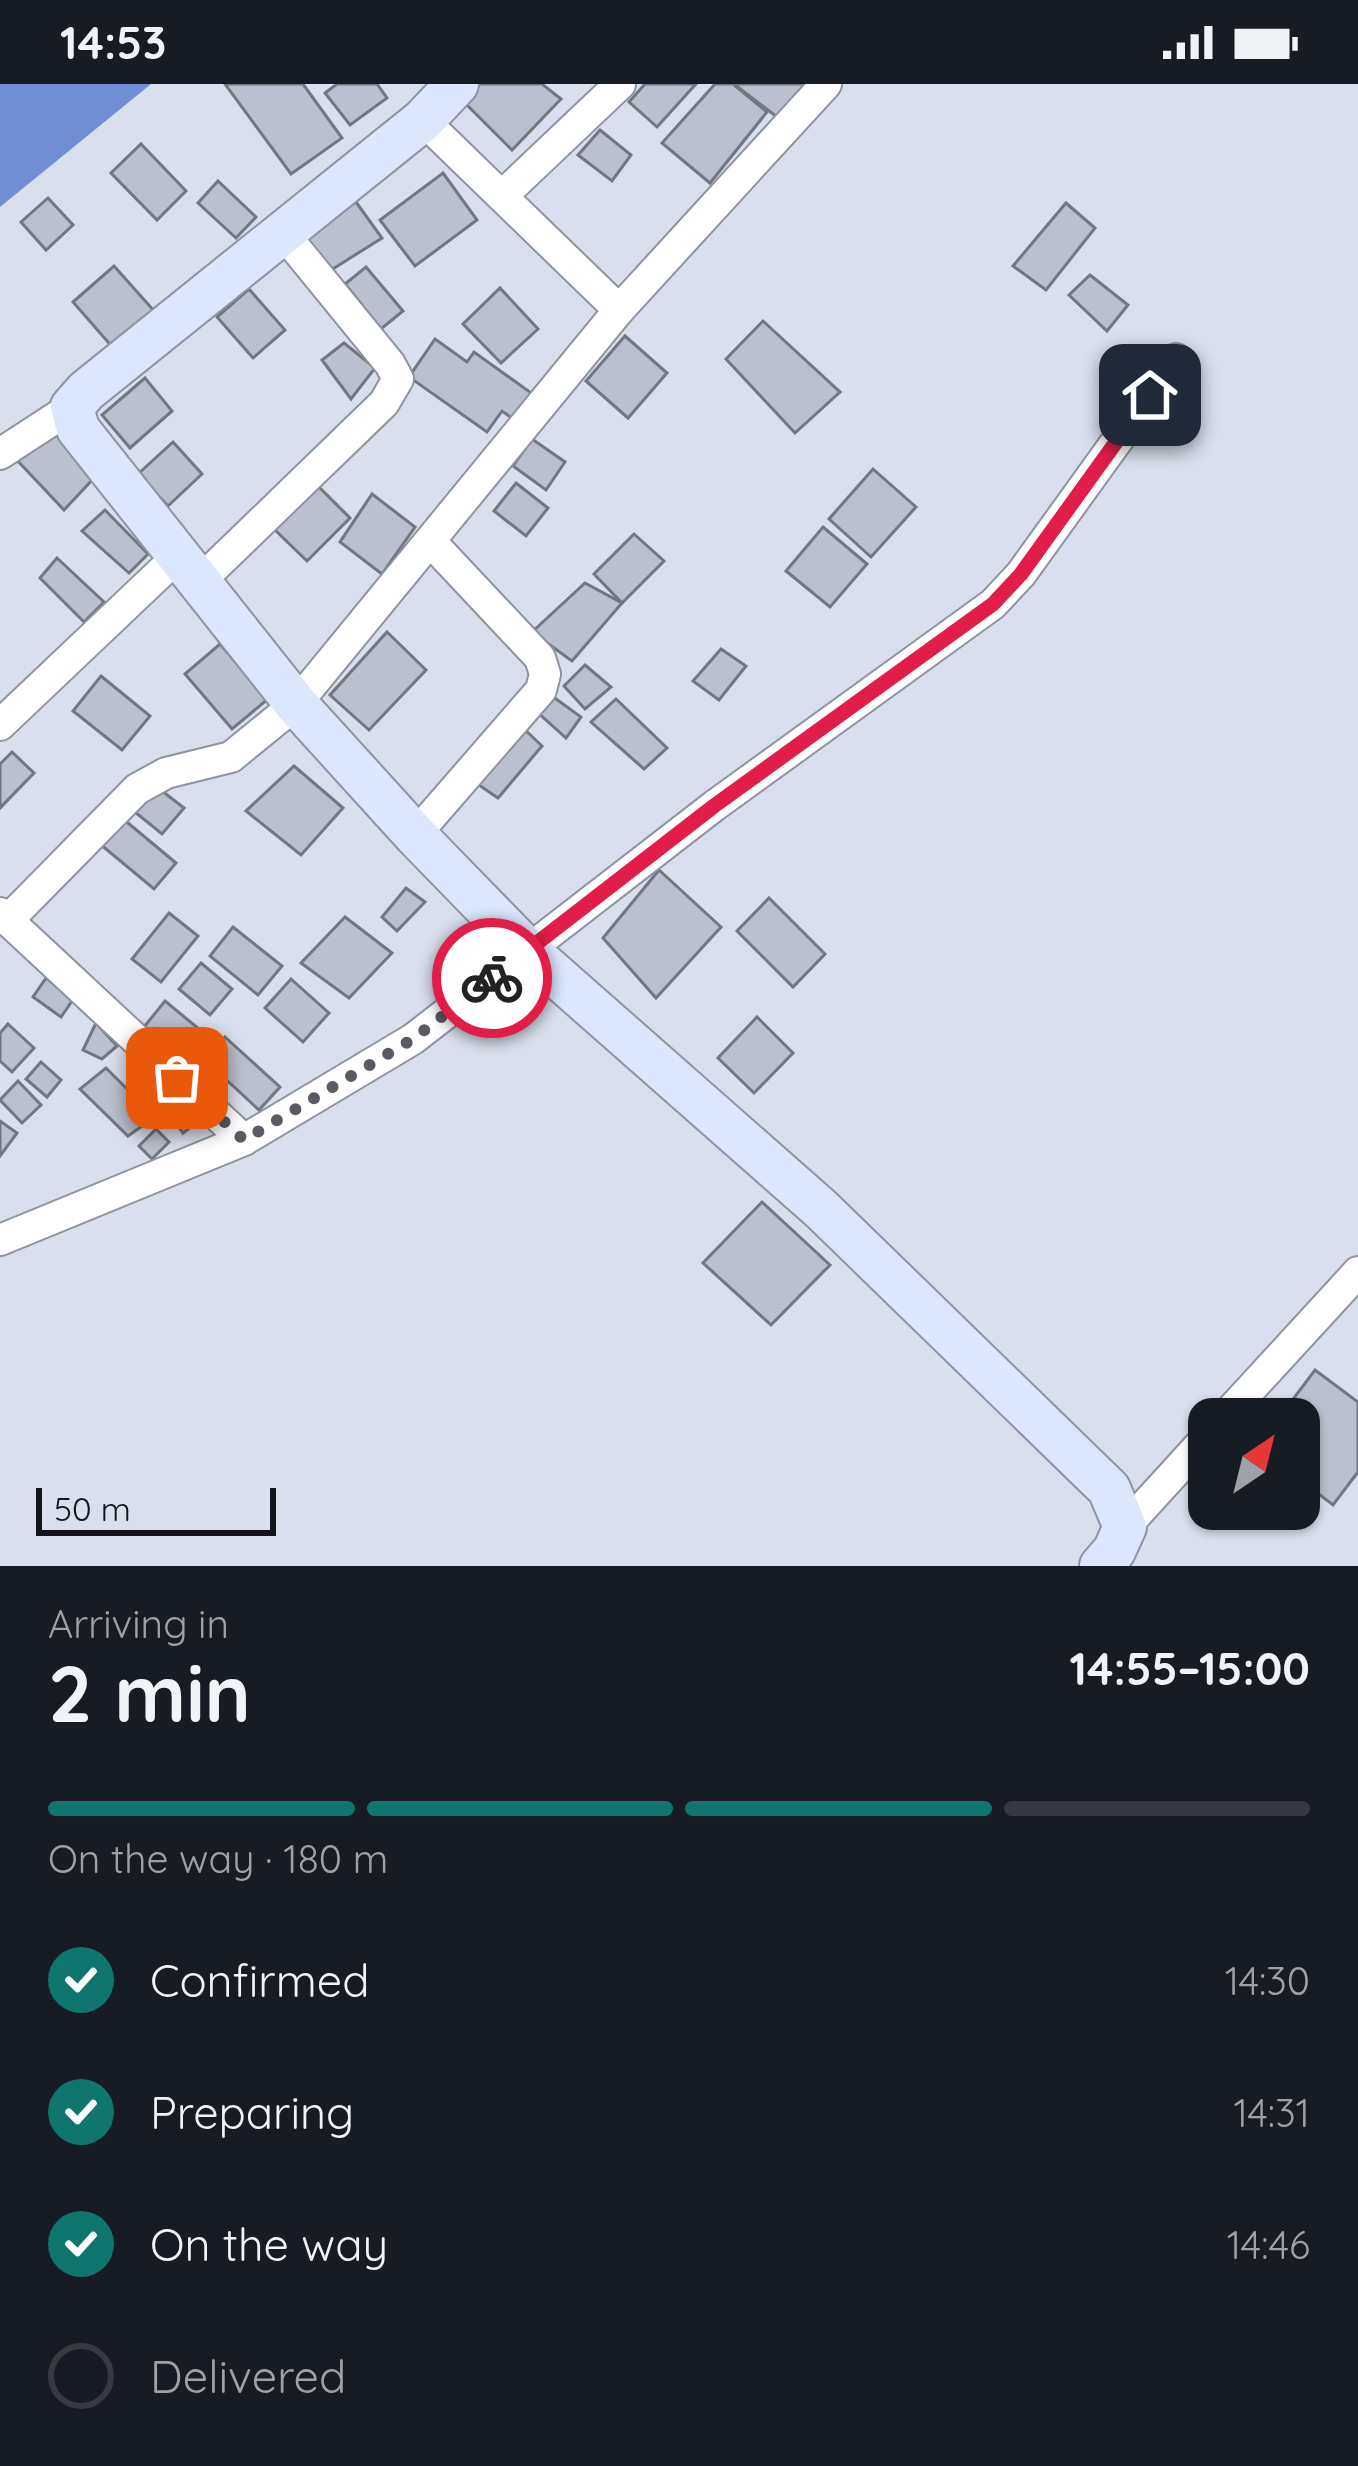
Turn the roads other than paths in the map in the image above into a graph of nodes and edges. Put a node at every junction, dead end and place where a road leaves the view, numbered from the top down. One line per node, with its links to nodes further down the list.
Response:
1 (457, 84): 4 (main road)
2 (620, 84): 5 (street)
3 (826, 84): 7 (street)
4 (423, 120): 5 (street); 6 (main road)
5 (503, 195): 7 (street)
6 (284, 234): 9 (main road); 12 (street)
7 (619, 310): 11 (street)
8 (1176, 359): 17 (street)
9 (72, 407): 10 (street); 12 (main road)
10 (0, 454)
11 (430, 542): 13 (street); 15 (street)
12 (188, 569): 13 (main road); 14 (street)
13 (296, 704): 15 (main road); 16 (street)
14 (0, 725)
15 (415, 835): 17 (main road)
16 (4, 916): 18 (street)
17 (527, 950): 18 (street); 23 (main road)
18 (244, 1140): 19 (street)
19 (0, 1240)
20 (1358, 1272): 21 (street)
21 (1242, 1398)
22 (1188, 1458): 23 (street)
23 (1125, 1527): 24 (main road)
24 (1101, 1566)

